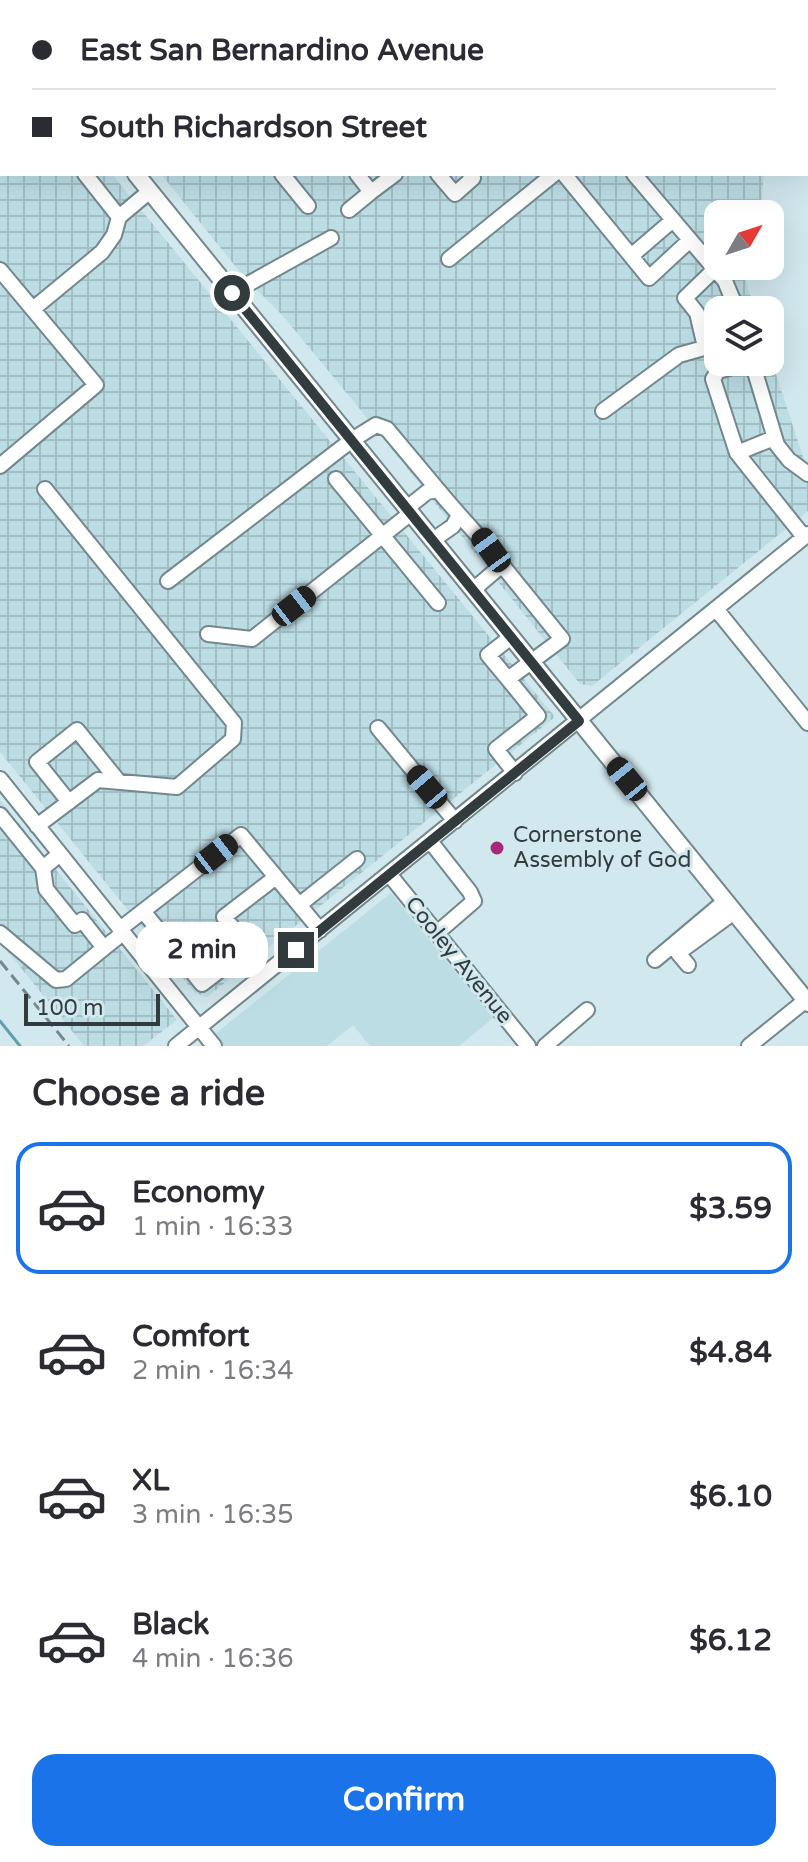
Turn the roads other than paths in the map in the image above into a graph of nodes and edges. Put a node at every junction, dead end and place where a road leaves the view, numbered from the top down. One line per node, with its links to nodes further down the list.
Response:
1 (87, 176): 15 (street)
2 (138, 176): 11 (main road)
3 (284, 176): 13 (street)
4 (359, 176): 12 (street)
5 (392, 176): 12 (street)
6 (440, 176): 7 (street)
7 (472, 176)
8 (552, 176): 21 (street)
9 (566, 176): 19 (street)
10 (636, 176): 16 (street)
11 (150, 191): 15 (street); 24 (main road)
12 (371, 192): 14 (street)
13 (308, 206)
14 (349, 210)
15 (119, 217): 25 (street)
16 (673, 220): 18 (street); 19 (street)
17 (331, 238): 24 (street)
18 (690, 240): 19 (street); 20 (street)
19 (631, 256)
20 (704, 256)
21 (449, 259)
22 (0, 270): 25 (street)
23 (704, 280): 26 (street)
24 (232, 293): 32 (main road)
25 (33, 309): 34 (street)
26 (704, 328)
27 (704, 348): 30 (street)
28 (715, 376): 33 (street)
29 (755, 376): 31 (street)
30 (603, 411)
31 (774, 438): 33 (street); 35 (street)
32 (352, 440): 38 (street); 39 (main road); 45 (street)
33 (737, 453): 43 (street)
34 (0, 466)
35 (808, 474)
36 (336, 479): 41 (street)
37 (45, 489): 57 (street)
38 (438, 490): 39 (street); 40 (street)
39 (409, 511): 41 (street); 42 (main road)
40 (459, 515): 42 (street); 44 (street)
41 (382, 536): 47 (street); 49 (street)
42 (433, 540): 46 (main road)
43 (805, 542): 48 (street)
44 (502, 565): 46 (street); 51 (street)
45 (168, 581)
46 (473, 590): 50 (main road)
47 (438, 603)
48 (716, 609): 53 (street); 54 (street)
49 (208, 634)
50 (511, 637): 51 (main road); 52 (street)
51 (531, 661): 52 (street); 53 (main road)
52 (508, 679): 56 (street)
53 (579, 721): 56 (street); 70 (main road)
54 (808, 723)
55 (378, 728): 61 (street)
56 (515, 773): 61 (street)
57 (119, 782): 59 (street); 59 (street)
58 (3, 789): 62 (street)
59 (69, 802): 62 (street)
60 (0, 815): 66 (street)
61 (455, 821): 63 (street)
62 (37, 826): 64 (street)
63 (430, 841): 67 (street); 75 (street)
64 (60, 854): 66 (street); 73 (street)
65 (357, 859): 69 (street)
66 (43, 868): 76 (street)
67 (389, 874): 72 (street); 75 (street, Cooley Avenue)
68 (276, 877): 69 (street); 71 (street); 71 (street)
69 (299, 905): 72 (street)
70 (730, 906): 77 (street); 78 (street); 79 (main road)
71 (143, 911): 73 (street)
72 (320, 930): 81 (street)
73 (122, 931): 76 (street); 81 (street)
74 (0, 933): 76 (street)
75 (437, 933): 84 (street, Cooley Avenue)
76 (104, 948)
77 (655, 960)
78 (688, 965)
79 (807, 1001): 86 (street)
80 (587, 1010): 85 (street)
81 (199, 1028): 82 (street); 83 (street)
82 (176, 1046)
83 (214, 1046)
84 (528, 1046)
85 (545, 1046)
86 (749, 1046)

